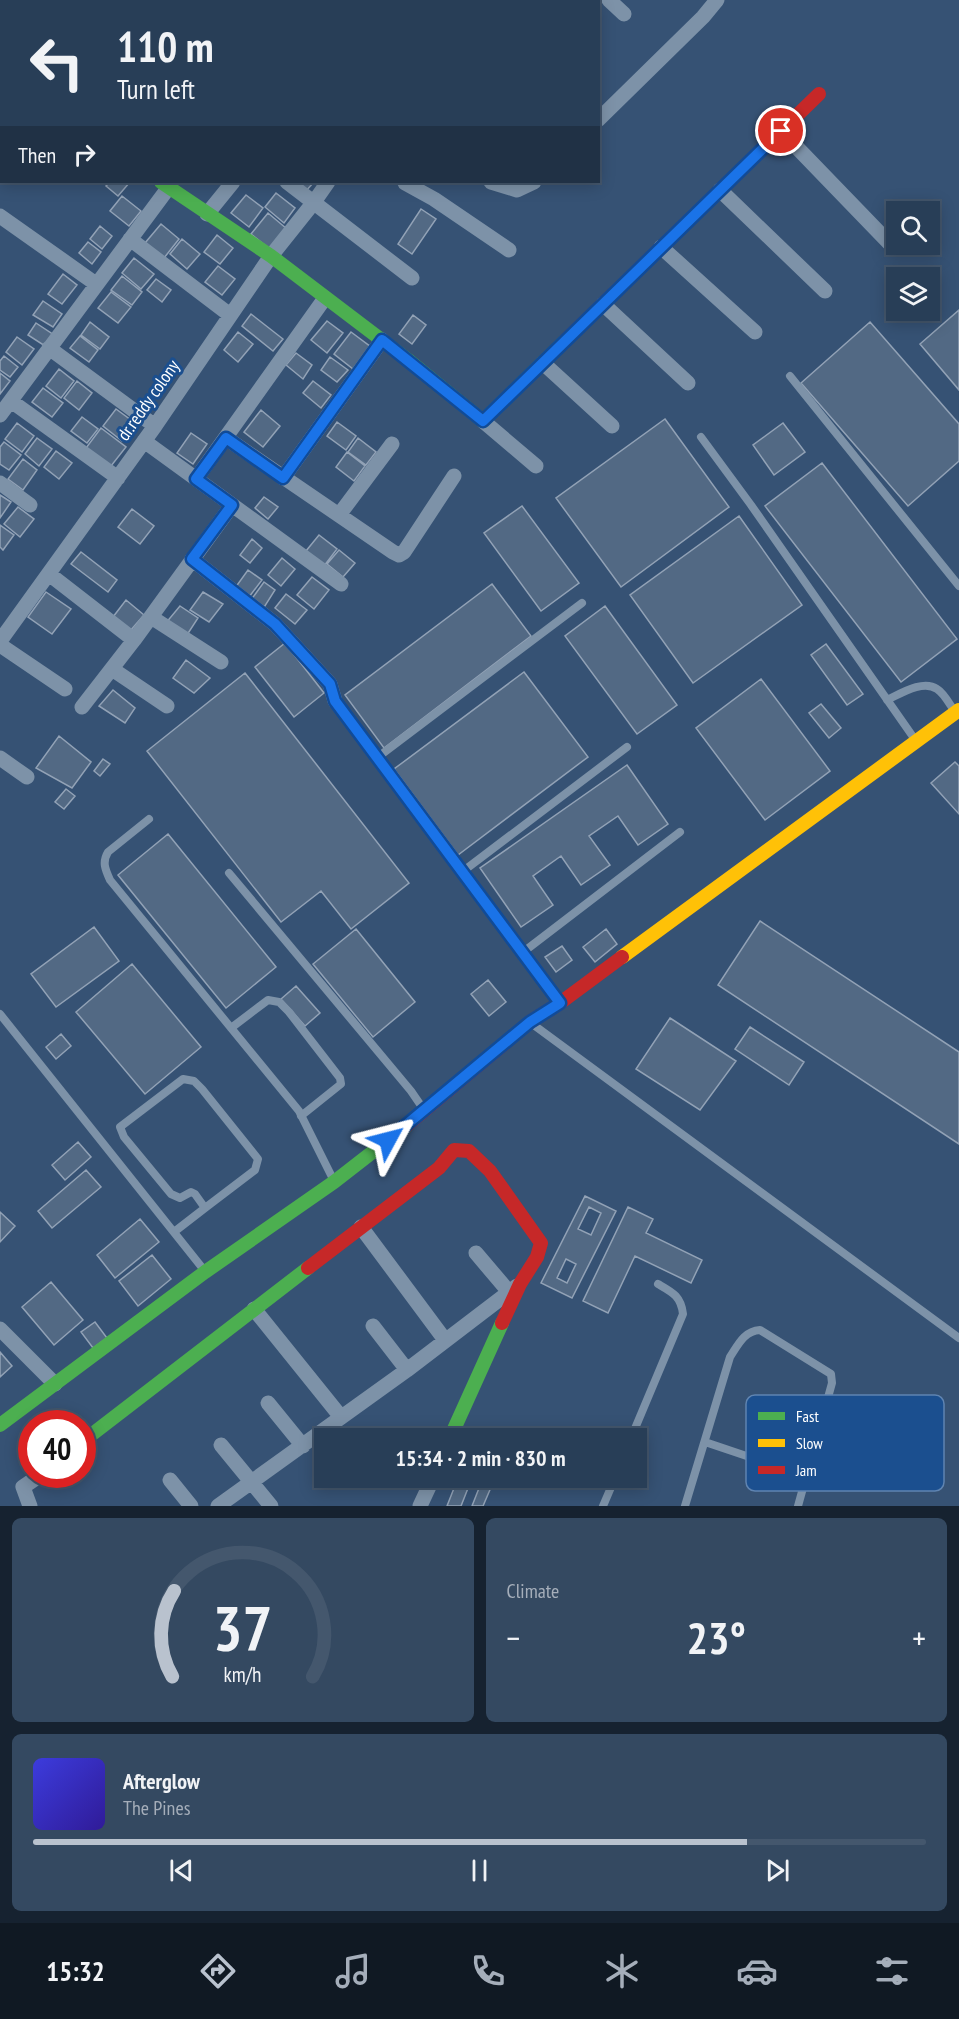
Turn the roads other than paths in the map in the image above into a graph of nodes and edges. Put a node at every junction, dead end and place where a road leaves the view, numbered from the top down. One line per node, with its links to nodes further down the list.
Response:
1 (609, 0): 3 (street)
2 (717, 0): 5 (street)
3 (624, 14)
4 (819, 94): 6 (street)
5 (600, 118)
6 (781, 131): 14 (street); 19 (street)
7 (232, 183): 16 (street)
8 (288, 183): 15 (street)
9 (327, 183): 15 (street, dr.reddy colony)
10 (407, 183): 21 (street)
11 (494, 183): 12 (street)
12 (532, 183)
13 (165, 184): 16 (street); 18 (street)
14 (720, 190): 20 (street); 25 (street)
15 (314, 202): 22 (street, dr.reddy colony); 23 (street)
16 (207, 214): 22 (street)
17 (0, 216): 24 (street)
18 (130, 239): 24 (street); 28 (street)
19 (886, 240)
20 (661, 248): 27 (street); 29 (street)
21 (509, 250)
22 (271, 256): 26 (street); 28 (street, dr.reddy colony)
23 (412, 278)
24 (96, 284): 31 (street)
25 (825, 291)
26 (325, 298): 30 (street); 41 (street)
27 (603, 304): 32 (street); 34 (street)
28 (230, 315): 38 (street, dr.reddy colony)
29 (755, 332)
30 (382, 340): 37 (street); 47 (street)
31 (49, 348): 35 (street); 38 (street)
32 (543, 363): 37 (street); 39 (street)
33 (790, 376): 56 (lane)
34 (688, 383)
35 (11, 401): 36 (street); 46 (street)
36 (0, 415)
37 (483, 421): 44 (street)
38 (155, 426): 42 (street, dr.reddy colony)
39 (612, 426)
40 (701, 437): 64 (lane)
41 (226, 438): 47 (street); 48 (street)
42 (144, 441): 46 (street, dr.reddy colony); 48 (street)
43 (392, 444): 52 (street)
44 (536, 466)
45 (454, 476): 52 (street)
46 (118, 478): 54 (street, dr.reddy colony)
47 (283, 478): 52 (street)
48 (196, 479): 51 (street)
49 (0, 483): 50 (street)
50 (30, 505)
51 (232, 505): 53 (street); 55 (street)
52 (339, 515)
53 (192, 559): 58 (street); 65 (street)
54 (48, 574): 59 (street); 60 (street, dr.reddy colony)
55 (341, 584)
56 (959, 586)
57 (582, 603): 71 (lane)
58 (151, 617): 59 (street); 61 (street)
59 (134, 640): 62 (street)
60 (0, 643): 63 (street)
61 (221, 662)
62 (112, 669): 66 (street); 67 (street)
63 (65, 689)
64 (887, 700): 68 (lane); 69 (lane)
65 (335, 701): 71 (lane)
66 (167, 706)
67 (82, 707)
68 (957, 712): 69 (street)
69 (917, 743): 79 (street)
70 (627, 747): 76 (lane)
71 (378, 757): 76 (lane)
72 (0, 758): 73 (street)
73 (27, 777)
74 (149, 819): 82 (lane)
75 (680, 832): 78 (lane)
76 (462, 872): 78 (lane)
77 (229, 873): 83 (lane)
78 (522, 953): 79 (lane)
79 (560, 1003): 81 (street)
80 (0, 1014): 88 (lane)
81 (530, 1022): 83 (street); 96 (lane)
82 (231, 1028): 84 (lane); 84 (lane)
83 (424, 1111): 85 (street)
84 (302, 1116): 85 (lane)
85 (334, 1182): 90 (street)
86 (205, 1208): 86 (lane); 88 (lane)
87 (361, 1227): 92 (street); 93 (street); 97 (street)
88 (174, 1232): 90 (lane)
89 (476, 1254): 92 (street)
90 (205, 1272): 99 (street)
91 (658, 1284): 105 (lane)
92 (514, 1288): 97 (street); 104 (street)
93 (254, 1309): 102 (street); 106 (street)
94 (373, 1326): 98 (street)
95 (0, 1329): 99 (street)
96 (959, 1338)
97 (445, 1340): 98 (street)
98 (406, 1370): 102 (street)
99 (56, 1384): 103 (street)
100 (829, 1395): 107 (lane)
101 (267, 1403): 109 (street)
102 (341, 1417): 109 (street)
103 (0, 1425)
104 (454, 1428)
105 (635, 1428)
106 (96, 1432)
107 (705, 1442): 110 (lane); 123 (lane)
108 (221, 1445): 112 (street)
109 (303, 1446): 112 (street)
110 (746, 1456)
111 (170, 1480): 118 (street)
112 (253, 1483): 119 (street); 120 (street)
113 (23, 1488): 117 (street)
114 (426, 1488): 121 (street)
115 (611, 1488): 122 (lane)
116 (802, 1491): 124 (lane)
117 (30, 1506)
118 (191, 1506)
119 (218, 1506)
120 (271, 1506)
121 (420, 1506)
122 (603, 1506)
123 (685, 1506)
124 (798, 1506)

